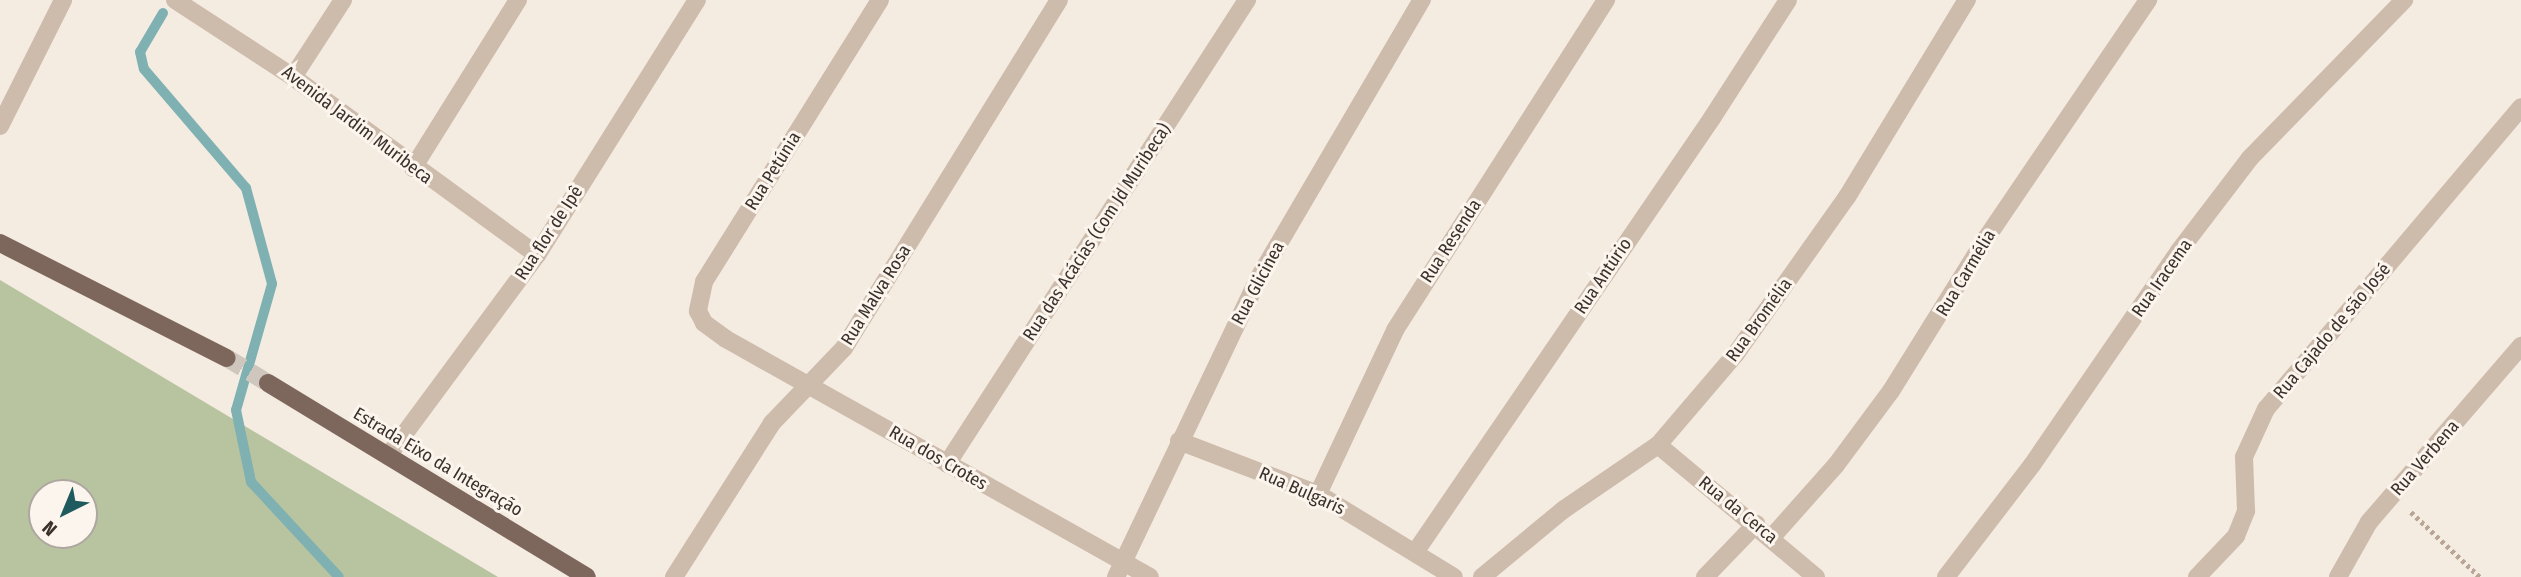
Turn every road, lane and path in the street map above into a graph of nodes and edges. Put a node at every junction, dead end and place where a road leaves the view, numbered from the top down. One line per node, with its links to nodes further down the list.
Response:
1 (63, 0): 17 (street)
2 (175, 0): 15 (street, Avenida Jardim Muribeca)
3 (343, 0): 15 (street)
4 (518, 0): 18 (street)
5 (697, 0): 20 (street, Rua flor de Ipê)
6 (880, 0): 21 (street, Rua Petúnia)
7 (1059, 0): 25 (street, Rua Malva Rosa)
8 (1247, 0): 29 (street, Rua das Acácias (Com Jd Muribeca))
9 (1422, 0): 26 (street, Rua Glicinea)
10 (1606, 0): 30 (street, Rua Resenda)
11 (1788, 0): 34 (street, Rua Antúrio)
12 (1967, 0): 27 (street, Rua Bromélia)
13 (2148, 0): 33 (street, Rua Carmélia)
14 (2404, 0): 43 (street, Rua Iracema)
15 (293, 77): 18 (street, Avenida Jardim Muribeca)
16 (2521, 107): 44 (street, Rua Cajado de são José)
17 (0, 126)
18 (413, 168): 20 (street, Avenida Jardim Muribeca)
19 (0, 243): 23 (main road)
20 (537, 255): 28 (street, Rua flor de Ipê)
21 (726, 339): 25 (street, Rua dos Crotes)
22 (2521, 346): 31 (street, Rua Verbena)
23 (227, 358)
24 (268, 383): 28 (main road, Estrada Eixo da Integração)
25 (810, 384): 29 (street, Rua dos Crotes); 37 (street, Rua Malva Rosa)
26 (1179, 441): 30 (street, Rua Bulgaris); 35 (street, Rua Glicinea)
27 (1658, 445): 32 (street, Rua da Cerca); 40 (street, Rua Bromélia)
28 (388, 456): 36 (main road, Estrada Eixo da Integração)
29 (947, 464): 35 (street, Rua dos Crotes)
30 (1318, 494): 34 (street, Rua Bulgaris)
31 (2393, 495): 45 (street, Rua Verbena); 46 (path)
32 (1756, 524): 33 (street, Rua da Cerca); 41 (street)
33 (1772, 537): 42 (street, Rua da Cerca)
34 (1416, 551): 39 (street, Rua Bulgaris)
35 (1120, 570): 38 (street, Rua dos Crotes)
36 (587, 577)
37 (674, 577)
38 (1150, 577)
39 (1454, 577)
40 (1482, 577)
41 (1705, 577)
42 (1816, 577)
43 (1946, 577)
44 (2197, 577)
45 (2338, 577)
46 (2480, 577)

